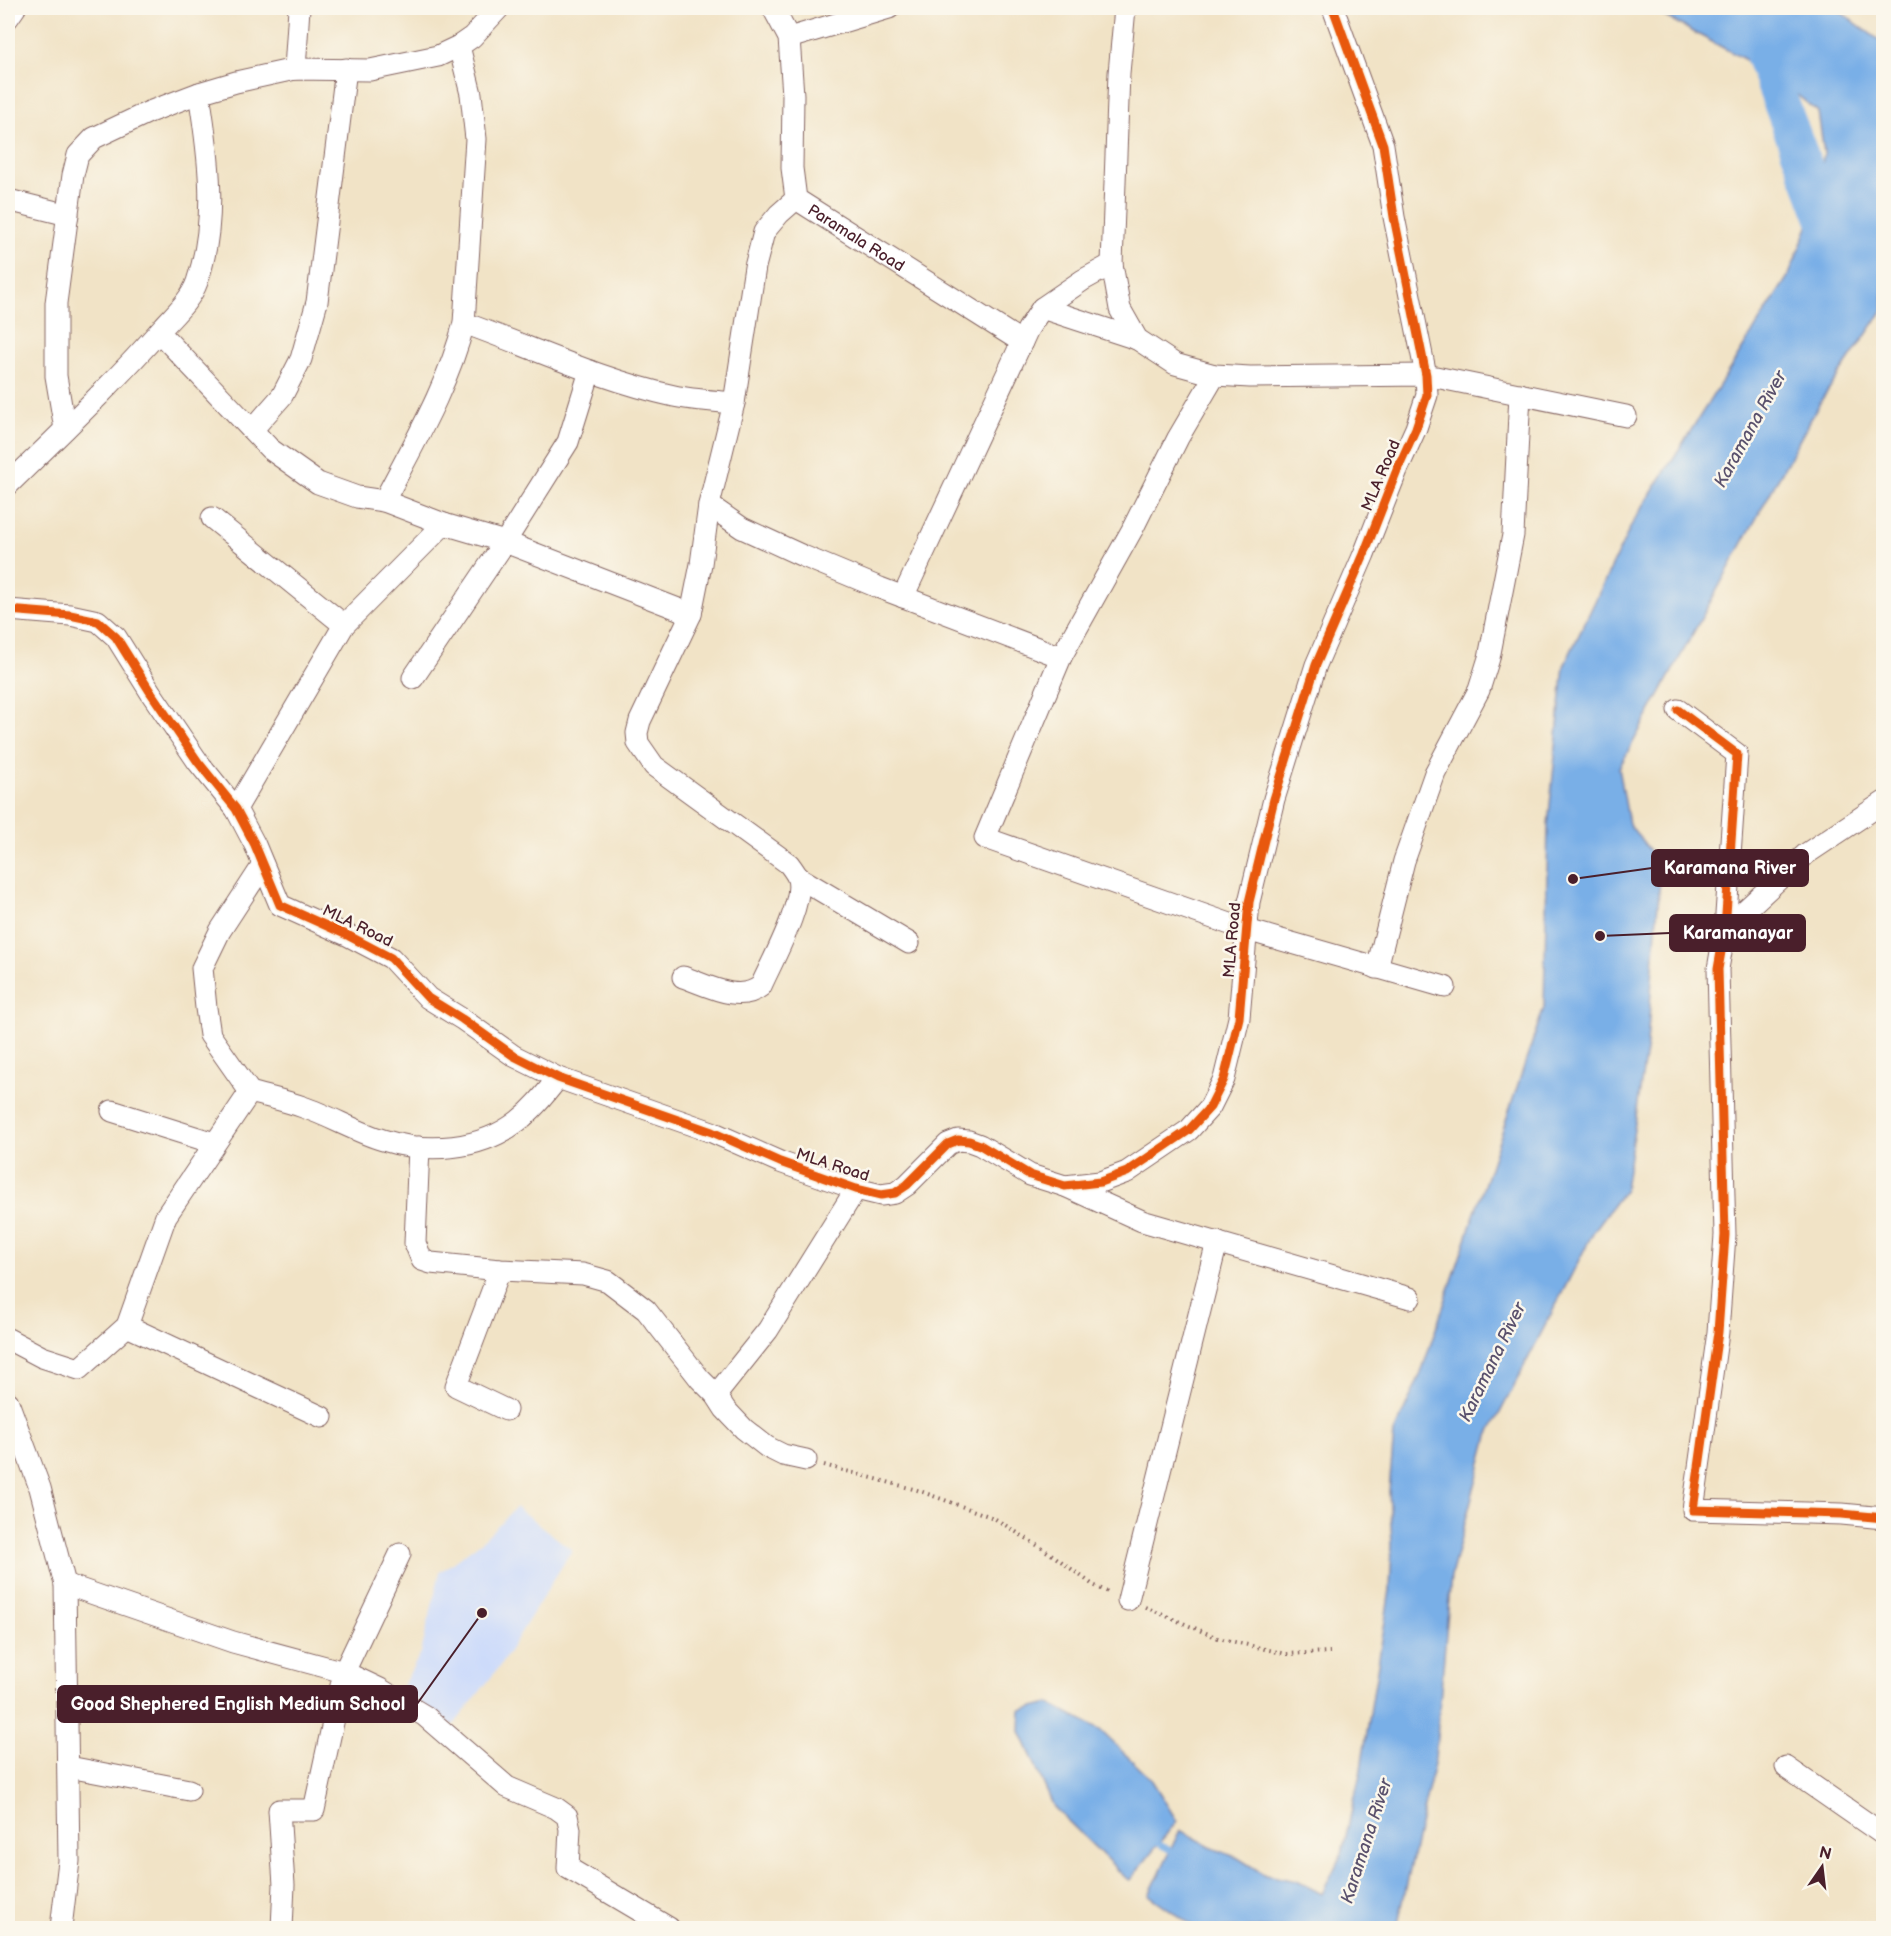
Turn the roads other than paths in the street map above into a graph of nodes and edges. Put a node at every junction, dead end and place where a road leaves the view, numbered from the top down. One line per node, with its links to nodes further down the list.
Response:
1 (15, 8): 8 (street)
2 (299, 8): 11 (street)
3 (498, 8): 10 (street)
4 (773, 8): 9 (street, Paramala Road)
5 (889, 8): 9 (street)
6 (1125, 8): 17 (street)
7 (1333, 8): 25 (street, MLA Road)
8 (8, 18)
9 (789, 38): 14 (street, Paramala Road)
10 (459, 46): 12 (street); 19 (street)
11 (295, 69): 12 (street); 13 (street)
12 (346, 69): 30 (street)
13 (199, 93): 16 (street); 20 (street)
14 (796, 199): 22 (street, Paramala Road); 27 (street)
15 (8, 200): 16 (street)
16 (68, 215): 29 (street)
17 (1112, 264): 18 (street); 21 (street)
18 (1042, 308): 21 (street); 22 (street)
19 (464, 322): 23 (street); 32 (street)
20 (159, 332): 29 (street); 30 (street)
21 (1137, 339): 24 (street)
22 (1022, 342): 37 (street)
23 (590, 371): 27 (street); 36 (street)
24 (1215, 375): 25 (street); 41 (street)
25 (1426, 375): 26 (street); 49 (street, MLA Road)
26 (1520, 394): 28 (street); 51 (street)
27 (734, 403): 33 (street)
28 (1626, 416)
29 (65, 429): 31 (street)
30 (252, 430): 32 (street)
31 (8, 485)
32 (384, 501): 35 (street)
33 (709, 505): 37 (street); 39 (street)
34 (212, 518): 40 (street)
35 (444, 524): 36 (street); 40 (street)
36 (505, 542): 39 (street); 42 (street)
37 (903, 597): 41 (street)
38 (8, 610): 45 (street, MLA Road)
39 (691, 614): 47 (street)
40 (344, 626): 45 (street)
41 (1061, 657): 49 (street)
42 (413, 678)
43 (1678, 711): 48 (street)
44 (1884, 802): 48 (street)
45 (236, 809): 46 (street, MLA Road)
46 (263, 865): 54 (street, MLA Road); 55 (street)
47 (798, 877): 50 (street); 52 (street)
48 (1725, 929): 71 (street)
49 (1246, 930): 51 (street); 59 (street, MLA Road)
50 (909, 943)
51 (1377, 968): 53 (street)
52 (683, 977)
53 (1445, 987)
54 (558, 1078): 58 (street); 60 (street, MLA Road)
55 (250, 1092): 57 (street); 58 (street)
56 (112, 1111): 57 (street)
57 (214, 1143): 64 (street)
58 (419, 1147): 62 (street)
59 (1065, 1186): 60 (street, MLA Road); 61 (street)
60 (856, 1189): 66 (street)
61 (1217, 1242): 63 (street); 74 (street)
62 (500, 1270): 66 (street); 68 (street)
63 (1410, 1298)
64 (127, 1326): 65 (street); 69 (street)
65 (8, 1339)
66 (716, 1395): 70 (street)
67 (8, 1402): 73 (street)
68 (506, 1410)
69 (322, 1417)
70 (806, 1460)
71 (1884, 1518)
72 (399, 1554): 75 (street)
73 (66, 1584): 75 (street); 76 (street)
74 (1128, 1600)
75 (344, 1672): 81 (street); 82 (street)
76 (69, 1767): 78 (street); 80 (street)
77 (1786, 1767): 79 (street)
78 (189, 1790)
79 (1884, 1835)
80 (61, 1929)
81 (282, 1929)
82 (669, 1929)

